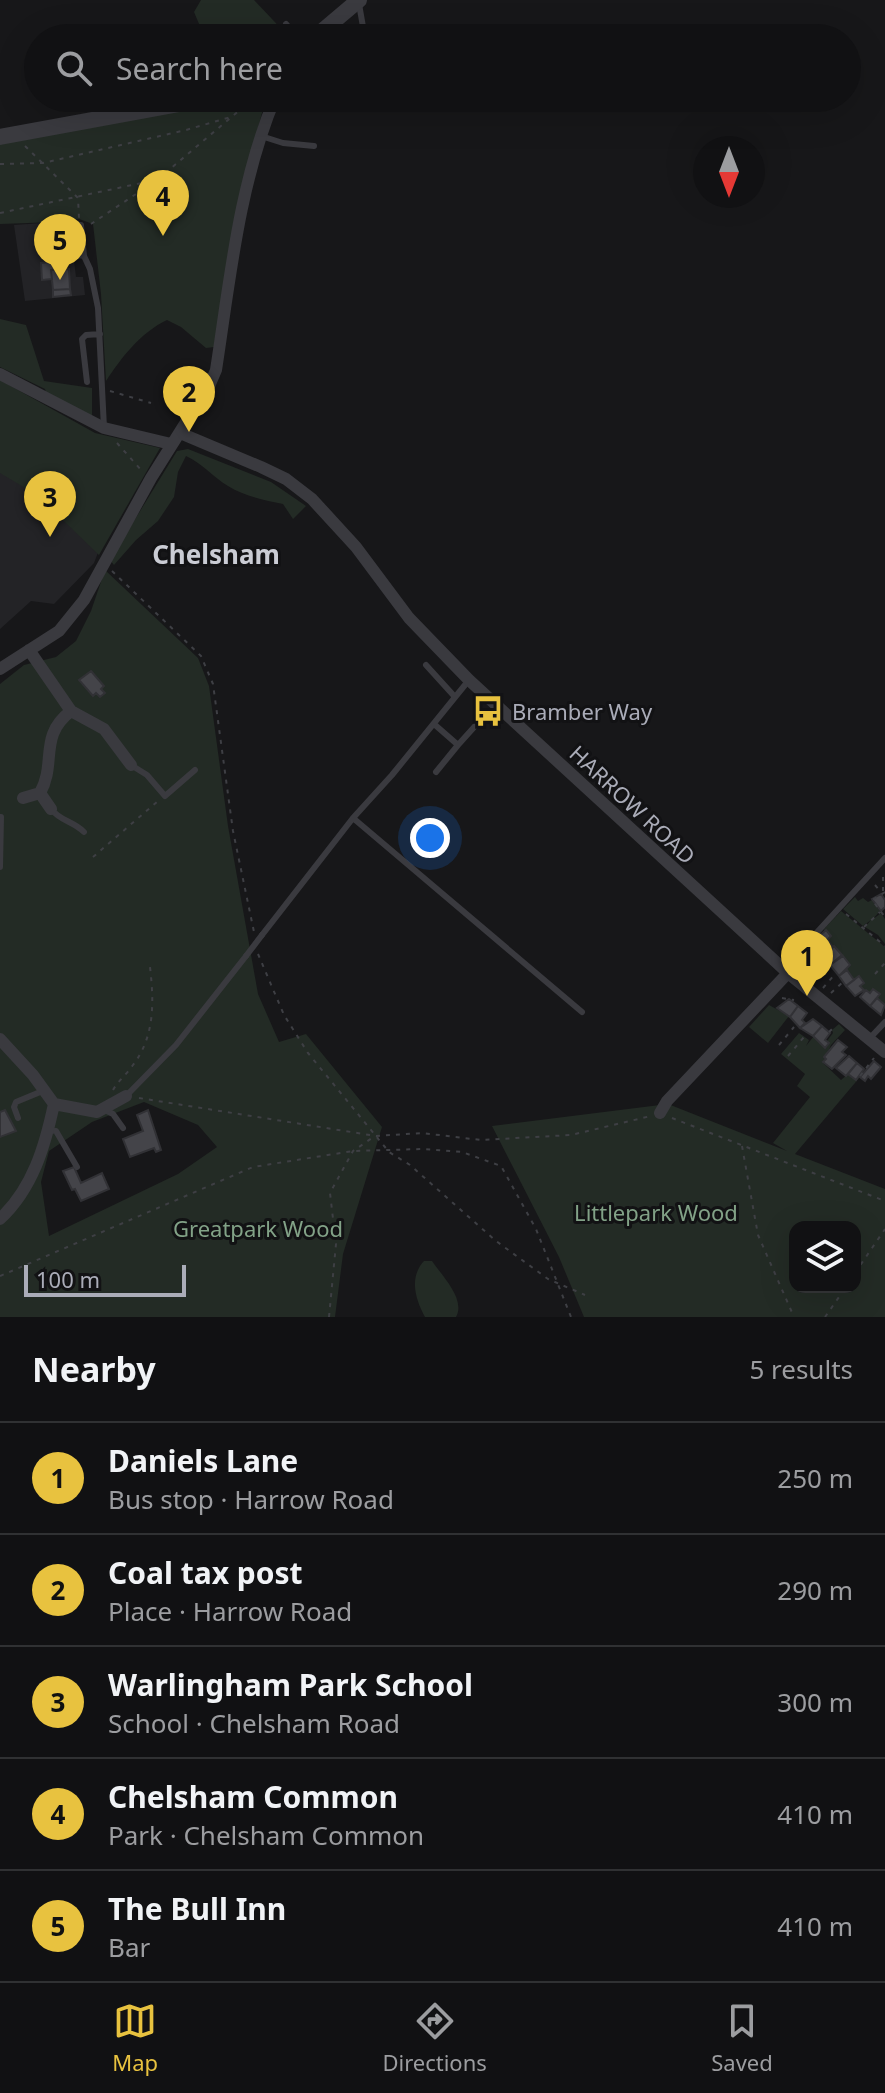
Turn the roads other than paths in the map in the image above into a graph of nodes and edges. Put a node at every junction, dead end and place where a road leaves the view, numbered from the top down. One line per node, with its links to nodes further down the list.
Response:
1 (359, 0): 2 (street); 3 (lane)
2 (331, 24)
3 (363, 24)
4 (136, 112): 6 (street)
5 (270, 112): 7 (street)
6 (6, 136)
7 (261, 136): 8 (lane); 14 (street)
8 (314, 146)
9 (84, 256): 9 (lane); 10 (lane)
10 (100, 334): 12 (lane); 13 (lane)
11 (0, 374): 13 (street)
12 (87, 382)
13 (104, 428): 15 (street)
14 (180, 433): 15 (street); 19 (street, HARROW ROAD)
15 (171, 444): 16 (street)
16 (29, 650): 18 (street); 21 (street)
17 (426, 665): 20 (lane)
18 (0, 669)
19 (469, 680): 20 (lane); 36 (street, HARROW ROAD)
20 (455, 697): 22 (lane)
21 (71, 711): 25 (street); 28 (street)
22 (434, 724): 24 (lane); 32 (lane)
23 (476, 725): 24 (lane)
24 (458, 745): 27 (lane)
25 (131, 765): 26 (lane)
26 (195, 770)
27 (436, 772)
28 (40, 793): 29 (street); 30 (street)
29 (23, 798)
30 (51, 809): 33 (lane)
31 (1, 817): 35 (lane)
32 (353, 818): 37 (lane); 43 (lane, bridge)
33 (84, 832)
34 (885, 858): 36 (lane)
35 (0, 867)
36 (795, 973): 40 (street, HARROW ROAD); 46 (street)
37 (582, 1012)
38 (885, 1022): 40 (lane)
39 (0, 1039): 42 (street)
40 (869, 1039): 41 (street, HARROW ROAD)
41 (881, 1053)
42 (45, 1090): 44 (street); 47 (lane)
43 (122, 1098): 45 (street)
44 (54, 1104): 45 (street); 49 (street)
45 (105, 1110): 48 (lane)
46 (660, 1113)
47 (18, 1118)
48 (123, 1128)
49 (48, 1130): 50 (lane); 51 (street)
50 (77, 1167)
51 (0, 1219)

